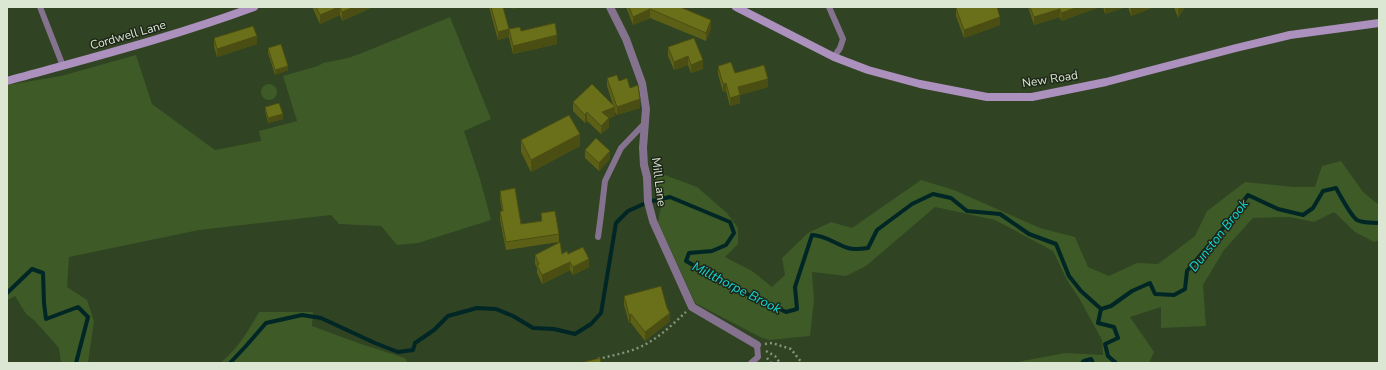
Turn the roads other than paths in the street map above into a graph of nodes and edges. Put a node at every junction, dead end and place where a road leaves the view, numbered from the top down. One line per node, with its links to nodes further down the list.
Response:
1 (40, 7): 8 (lane)
2 (254, 7): 8 (main road, Cordwell Lane)
3 (610, 7): 10 (street, Mill Lane)
4 (736, 7): 7 (main road, New Road)
5 (829, 7): 7 (lane)
6 (1379, 24): 7 (main road, New Road)
7 (834, 57)
8 (63, 66): 9 (main road, Cordwell Lane)
9 (7, 81)
10 (645, 123): 11 (lane); 12 (street, Mill Lane)
11 (598, 237)
12 (757, 345): 13 (lane)
13 (751, 363)

